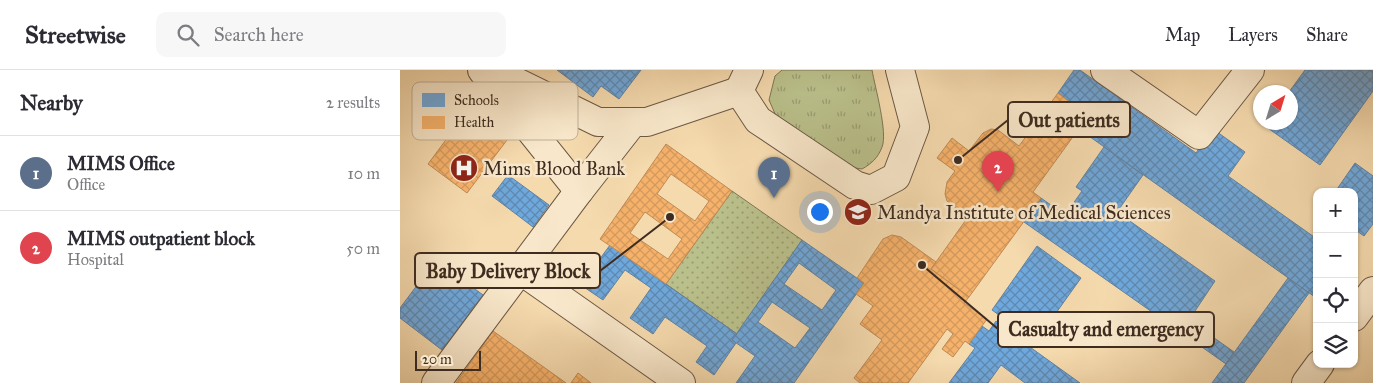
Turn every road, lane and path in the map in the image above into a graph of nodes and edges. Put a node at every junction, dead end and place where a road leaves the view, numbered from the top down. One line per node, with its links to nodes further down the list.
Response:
1 (482, 70): 7 (street)
2 (492, 70): 8 (street)
3 (900, 70): 6 (street)
4 (1105, 70): 5 (street)
5 (1250, 70)
6 (744, 80): 10 (street)
7 (491, 82)
8 (516, 82)
9 (578, 112): 10 (street)
10 (633, 122): 12 (street)
11 (537, 140): 12 (street)
12 (578, 192): 13 (street)
13 (520, 270): 16 (street); 17 (street)
14 (1373, 291): 15 (street)
15 (1358, 312)
16 (436, 383)
17 (681, 383)

